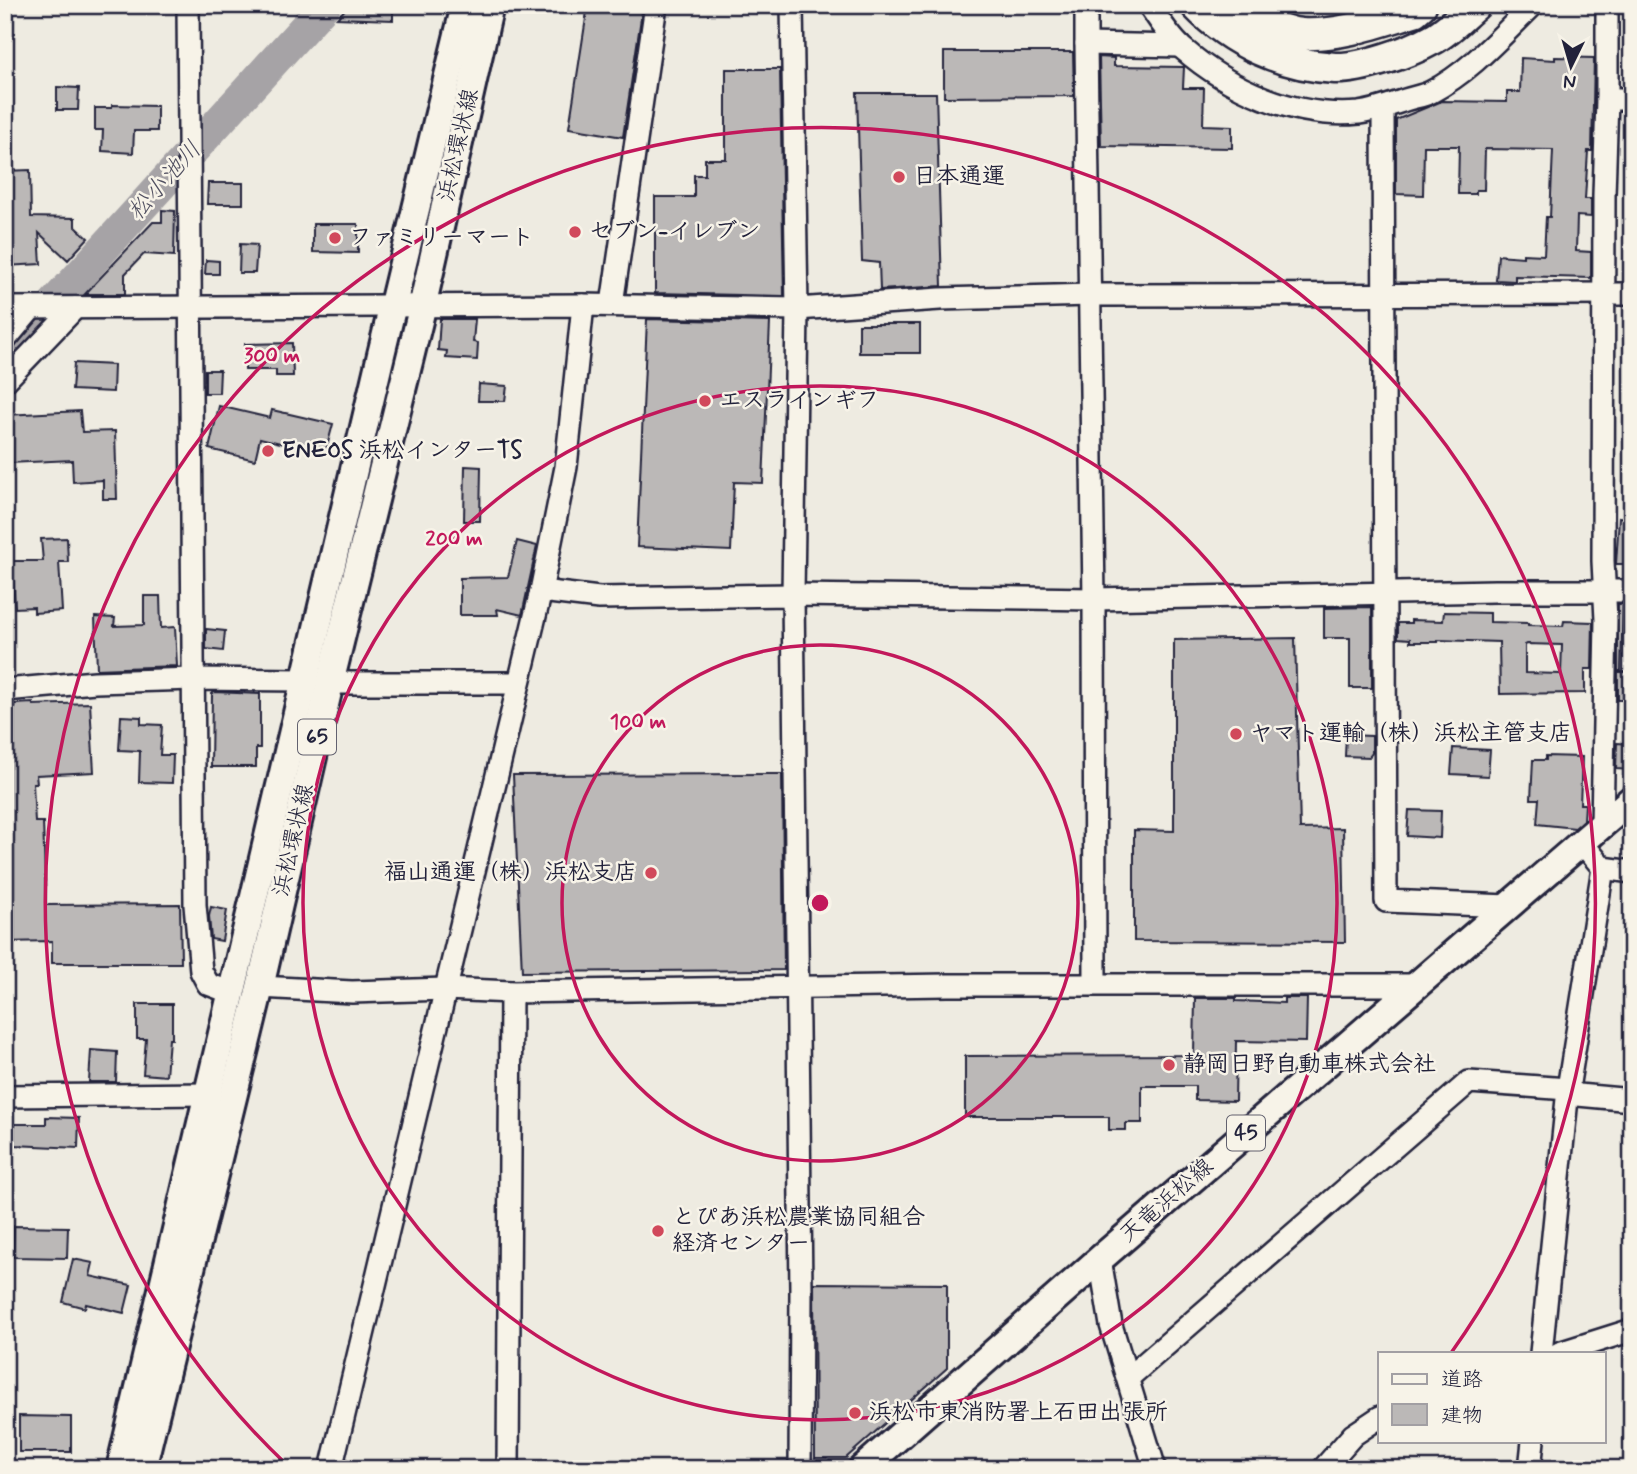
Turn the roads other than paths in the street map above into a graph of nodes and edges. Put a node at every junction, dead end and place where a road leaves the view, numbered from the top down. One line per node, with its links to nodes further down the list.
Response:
1 (188, 5): 25 (street)
2 (465, 5): 26 (main road, 浜松環状線 / 65)
3 (490, 5): 27 (main road, 浜松環状線 / 65)
4 (656, 5): 23 (street)
5 (792, 5): 31 (street)
6 (1086, 5): 14 (street)
7 (1149, 5): 15 (street)
8 (1196, 5): 11 (highway)
9 (1237, 5): 10 (highway)
10 (1421, 5)
11 (1475, 5)
12 (1533, 5): 18 (street)
13 (1607, 5): 16 (street)
14 (1086, 44): 15 (street); 22 (street)
15 (1180, 46): 18 (street)
16 (1607, 99): 17 (street); 19 (street)
17 (1632, 99)
18 (1382, 108): 20 (street)
19 (1603, 293): 20 (street); 21 (street); 35 (street)
20 (1384, 294): 22 (street); 37 (street)
21 (1632, 294)
22 (1091, 295): 31 (street); 39 (street)
23 (612, 304): 24 (street); 31 (street)
24 (583, 305): 27 (street); 34 (street)
25 (191, 306): 26 (street); 29 (street); 40 (street)
26 (391, 306): 27 (street); 41 (main road, 浜松環状線 / 65)
27 (422, 306): 41 (main road, 浜松環状線 / 65)
28 (32, 308): 29 (street); 30 (street); 32 (street)
29 (69, 308): 33 (street)
30 (5, 309)
31 (797, 309): 38 (street)
32 (5, 340)
33 (5, 381)
34 (541, 591): 38 (street); 42 (street)
35 (1605, 591): 36 (street); 37 (street); 45 (street)
36 (1632, 591)
37 (1383, 594): 39 (street); 49 (street)
38 (793, 595): 39 (street); 53 (street)
39 (1094, 599): 50 (street)
40 (194, 679): 41 (street); 43 (street); 56 (street)
41 (318, 682): 42 (street); 52 (main road, 浜松環状線 / 65); 56 (main road, 浜松環状線 / 65)
42 (517, 682): 54 (street)
43 (5, 690)
44 (1632, 799): 45 (main road, 天竜浜松線 / 45)
45 (1602, 825): 46 (main road, 天竜浜松線 / 45)
46 (1583, 844): 47 (street); 49 (main road, 天竜浜松線 / 45)
47 (1603, 868): 48 (street); 57 (street)
48 (1632, 872)
49 (1507, 906): 51 (main road, 天竜浜松線 / 45)
50 (1095, 984): 51 (street); 53 (street)
51 (1417, 985): 61 (main road, 天竜浜松線 / 45)
52 (260, 987): 54 (street); 69 (main road, 浜松環状線 / 65)
53 (797, 987): 55 (street); 72 (street)
54 (445, 989): 55 (street); 70 (street)
55 (511, 992): 71 (street)
56 (232, 993): 58 (main road, 浜松環状線 / 65)
57 (1568, 1089): 60 (street); 63 (street); 65 (street)
58 (209, 1094): 59 (street); 68 (main road, 浜松環状線 / 65)
59 (5, 1096)
60 (1632, 1100)
61 (1100, 1259): 65 (street); 73 (main road, 天竜浜松線 / 45)
62 (1632, 1330): 64 (street)
63 (1541, 1352)
64 (1562, 1352)
65 (1128, 1378): 74 (street)
66 (1378, 1418): 75 (street)
67 (1533, 1442): 76 (street)
68 (120, 1469)
69 (142, 1469)
70 (331, 1469)
71 (508, 1469)
72 (800, 1469)
73 (862, 1469)
74 (1156, 1469)
75 (1323, 1469)
76 (1530, 1469)

